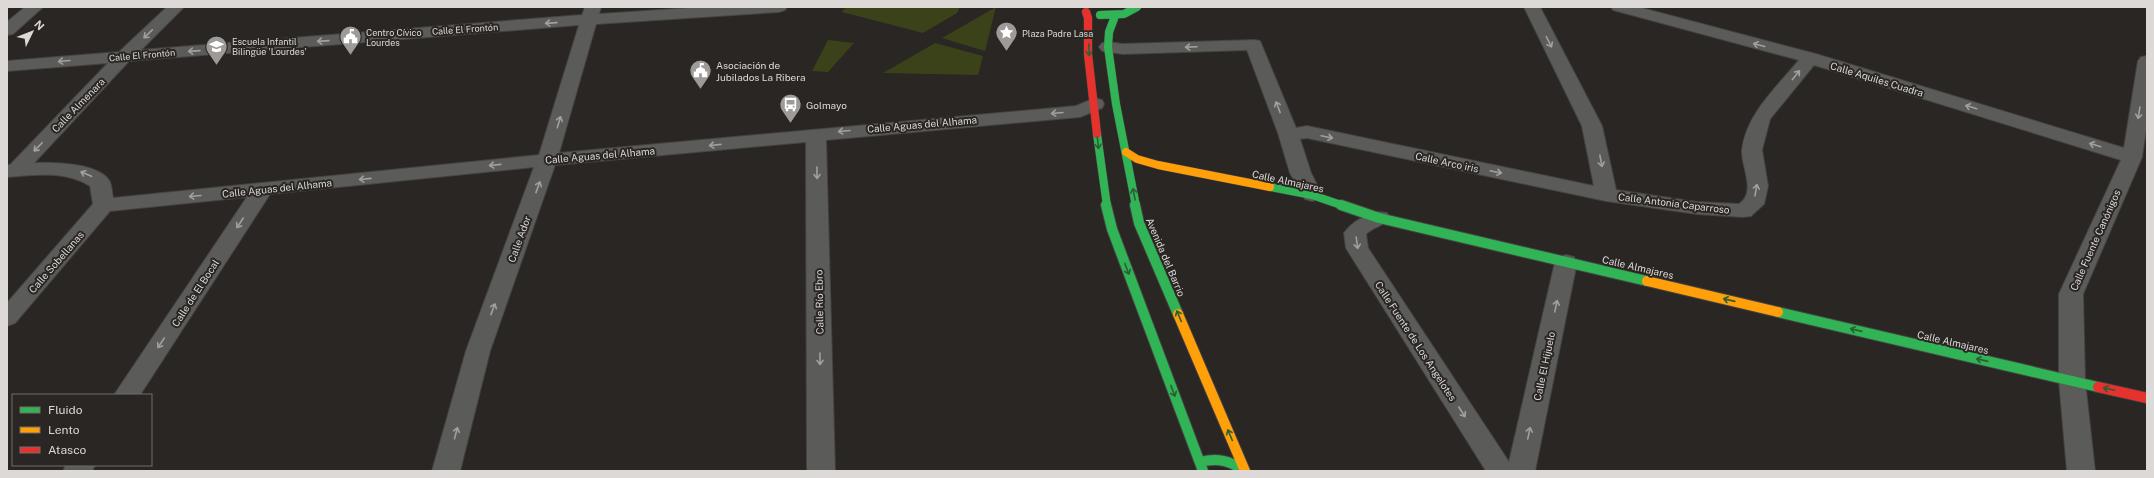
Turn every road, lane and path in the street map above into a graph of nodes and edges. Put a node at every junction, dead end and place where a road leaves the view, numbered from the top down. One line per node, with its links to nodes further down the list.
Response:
1 (35, 7): 10 (street)
2 (176, 7): 12 (street, Calle Almenara, one-way to 12)
3 (779, 7): 8 (street, Calle El Frontón)
4 (1137, 7): 9 (street)
5 (1532, 7): 24 (street, Calle Antonia Caparroso, one-way to 24)
6 (1619, 7): 13 (street, Calle Aquiles Cuadra, one-way to 6)
7 (1082, 9): 9 (street); 16 (street, one-way to 16)
8 (591, 13): 12 (street, Calle El Frontón, one-way to 12); 21 (street, Calle Ador, one-way to 8)
9 (1115, 16): 11 (street, Avenida del Barrio)
10 (7, 30)
11 (1108, 47): 18 (street, one-way to 11); 19 (street, Avenida del Barrio)
12 (125, 56): 15 (street, Calle El Frontón, one-way to 15); 22 (street, Calle Almenara, one-way to 22)
13 (1810, 58): 20 (street, Calle Aquiles Cuadra, one-way to 13); 24 (street, Calle Antonia Caparroso, one-way to 13)
14 (2147, 61): 20 (street, Calle Fuente Canónigos, one-way to 20)
15 (7, 66)
16 (1095, 104): 17 (street, Calle Aguas del Alhama, one-way to 17); 33 (street, one-way to 33)
17 (816, 134): 21 (street, Calle Aguas del Alhama, one-way to 21); 35 (street, Calle Río Ebro, one-way to 35)
18 (1289, 135): 24 (street, Calle Arco iris, one-way to 24); 25 (street)
19 (1126, 152): 25 (street, Calle Almajares); 36 (street, Avenida del Barrio, one-way to 19)
20 (2132, 157): 30 (street, Calle Fuente Canónigos)
21 (547, 160): 23 (street, Calle Aguas del Alhama, one-way to 23); 34 (street, Calle Ador, one-way to 21)
22 (11, 171): 26 (street, one-way to 22)
23 (262, 190): 26 (street, Calle Aguas del Alhama, one-way to 26); 31 (street, Calle de El Bocal, one-way to 31)
24 (1606, 194)
25 (1312, 195): 27 (street, Calle Almajares)
26 (104, 205): 29 (street, Calle Sobellanas)
27 (1379, 218): 28 (street, Calle Almajares); 37 (street, Calle Fuente de Los Angelotes, one-way to 37)
28 (1566, 262): 30 (street, Calle Almajares, one-way to 28); 38 (street, Calle El Hijuelo, one-way to 28)
29 (7, 318)
30 (2072, 381): 32 (street, Calle Almajares, one-way to 30); 39 (street, Calle Fuente Canónigos)
31 (128, 394)
32 (2147, 398)
33 (1202, 467): 36 (street)
34 (446, 471)
35 (821, 471)
36 (1245, 471)
37 (1500, 471)
38 (1521, 471)
39 (2081, 471)

